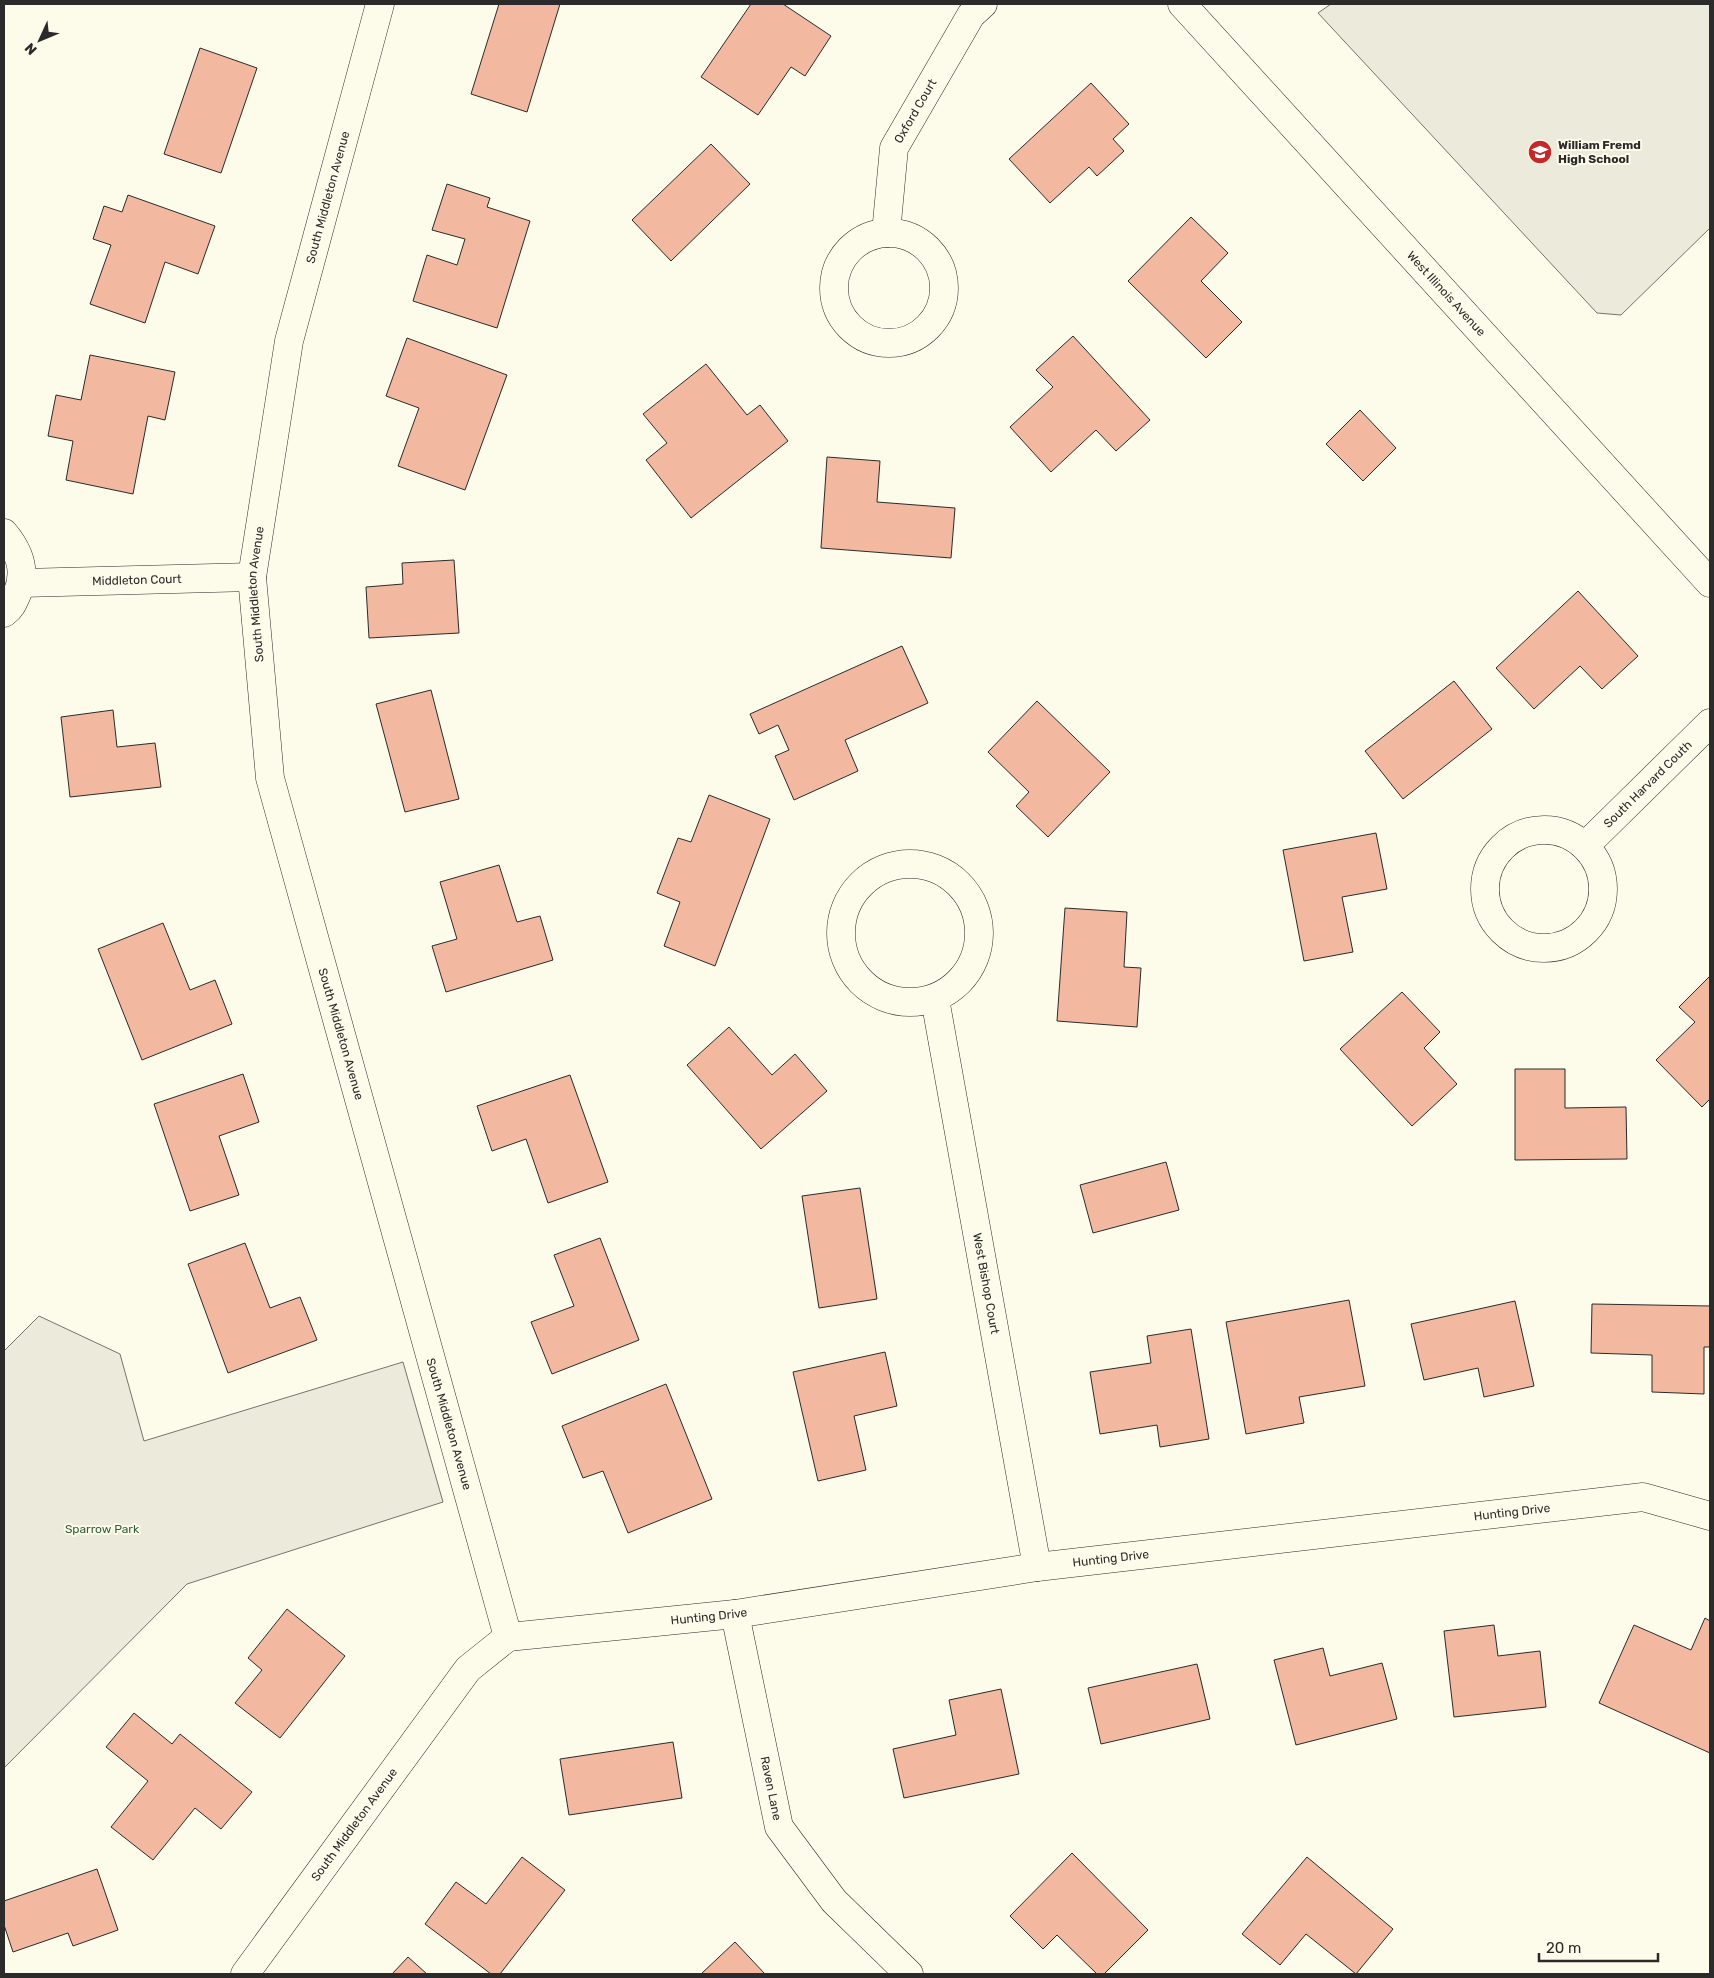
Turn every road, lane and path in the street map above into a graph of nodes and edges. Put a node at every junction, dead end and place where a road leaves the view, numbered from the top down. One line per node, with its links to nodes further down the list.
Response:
1 (380, 4): 6 (street, South Middleton Avenue)
2 (983, 4): 4 (street, Oxford Court)
3 (1182, 4): 8 (street, West Illinois Avenue)
4 (886, 233): 4 (street)
5 (4, 533): 7 (street)
6 (252, 578): 7 (street, Middleton Court); 16 (street, South Middleton Avenue)
7 (22, 583): 9 (street)
8 (1710, 583)
9 (4, 613)
10 (1710, 723): 11 (street, South Harvard Couth)
11 (1585, 846): 11 (street)
12 (935, 998): 12 (street); 14 (street, West Bishop Court)
13 (1710, 1516): 14 (street, Hunting Drive)
14 (1037, 1567): 15 (street, Hunting Drive)
15 (735, 1614): 16 (street, Hunting Drive); 18 (street, Raven Lane)
16 (508, 1637): 17 (street, South Middleton Avenue)
17 (245, 1974)
18 (909, 1974)

